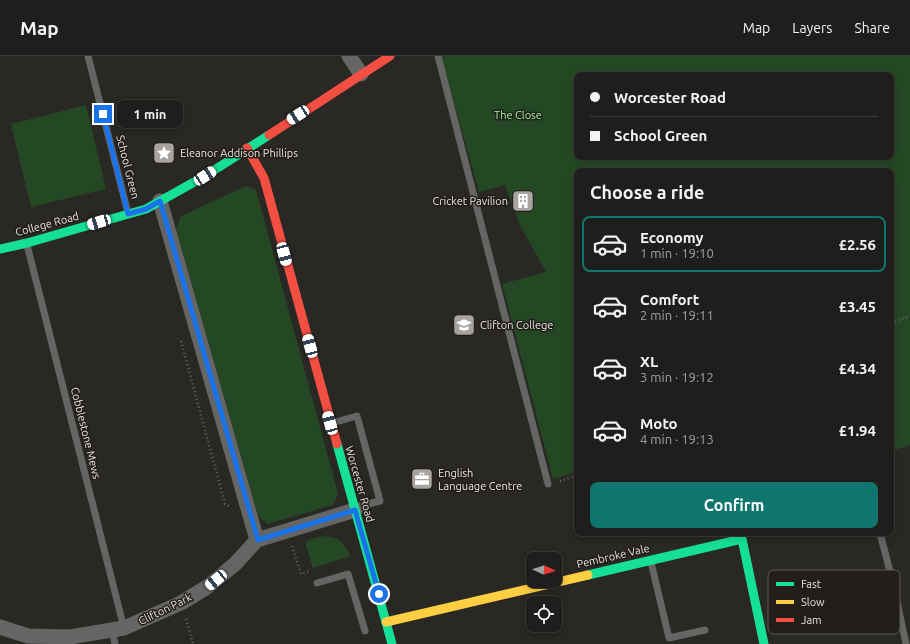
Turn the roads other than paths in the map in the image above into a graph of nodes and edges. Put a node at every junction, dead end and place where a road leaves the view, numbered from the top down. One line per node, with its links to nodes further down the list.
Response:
1 (88, 56): 8 (lane, School Green)
2 (349, 56): 5 (street)
3 (390, 56): 5 (street, College Road)
4 (438, 56): 12 (lane)
5 (361, 74): 6 (street, College Road)
6 (247, 148): 7 (street, College Road); 11 (street, Worcester Road)
7 (160, 201): 8 (street, College Road); 15 (street)
8 (128, 214): 9 (street, College Road)
9 (27, 243): 10 (street, College Road); 24 (lane, Cobblestone Mews)
10 (0, 249)
11 (330, 423): 13 (street, Worcester Road); 13 (lane)
12 (548, 484)
13 (355, 509): 15 (street, Clifton Park); 20 (street, Worcester Road)
14 (881, 536): 17 (lane)
15 (258, 540): 24 (street, Clifton Park)
16 (651, 560): 20 (street, Pembroke Vale); 22 (lane); 26 (street, Pembroke Vale)
17 (890, 570)
18 (317, 583): 23 (lane)
19 (900, 615): 27 (lane)
20 (386, 622): 25 (street, Worcester Road)
21 (0, 627): 24 (street, Clifton Park)
22 (705, 630)
23 (365, 632)
24 (117, 634)
25 (392, 644)
26 (764, 644)
27 (906, 644)

